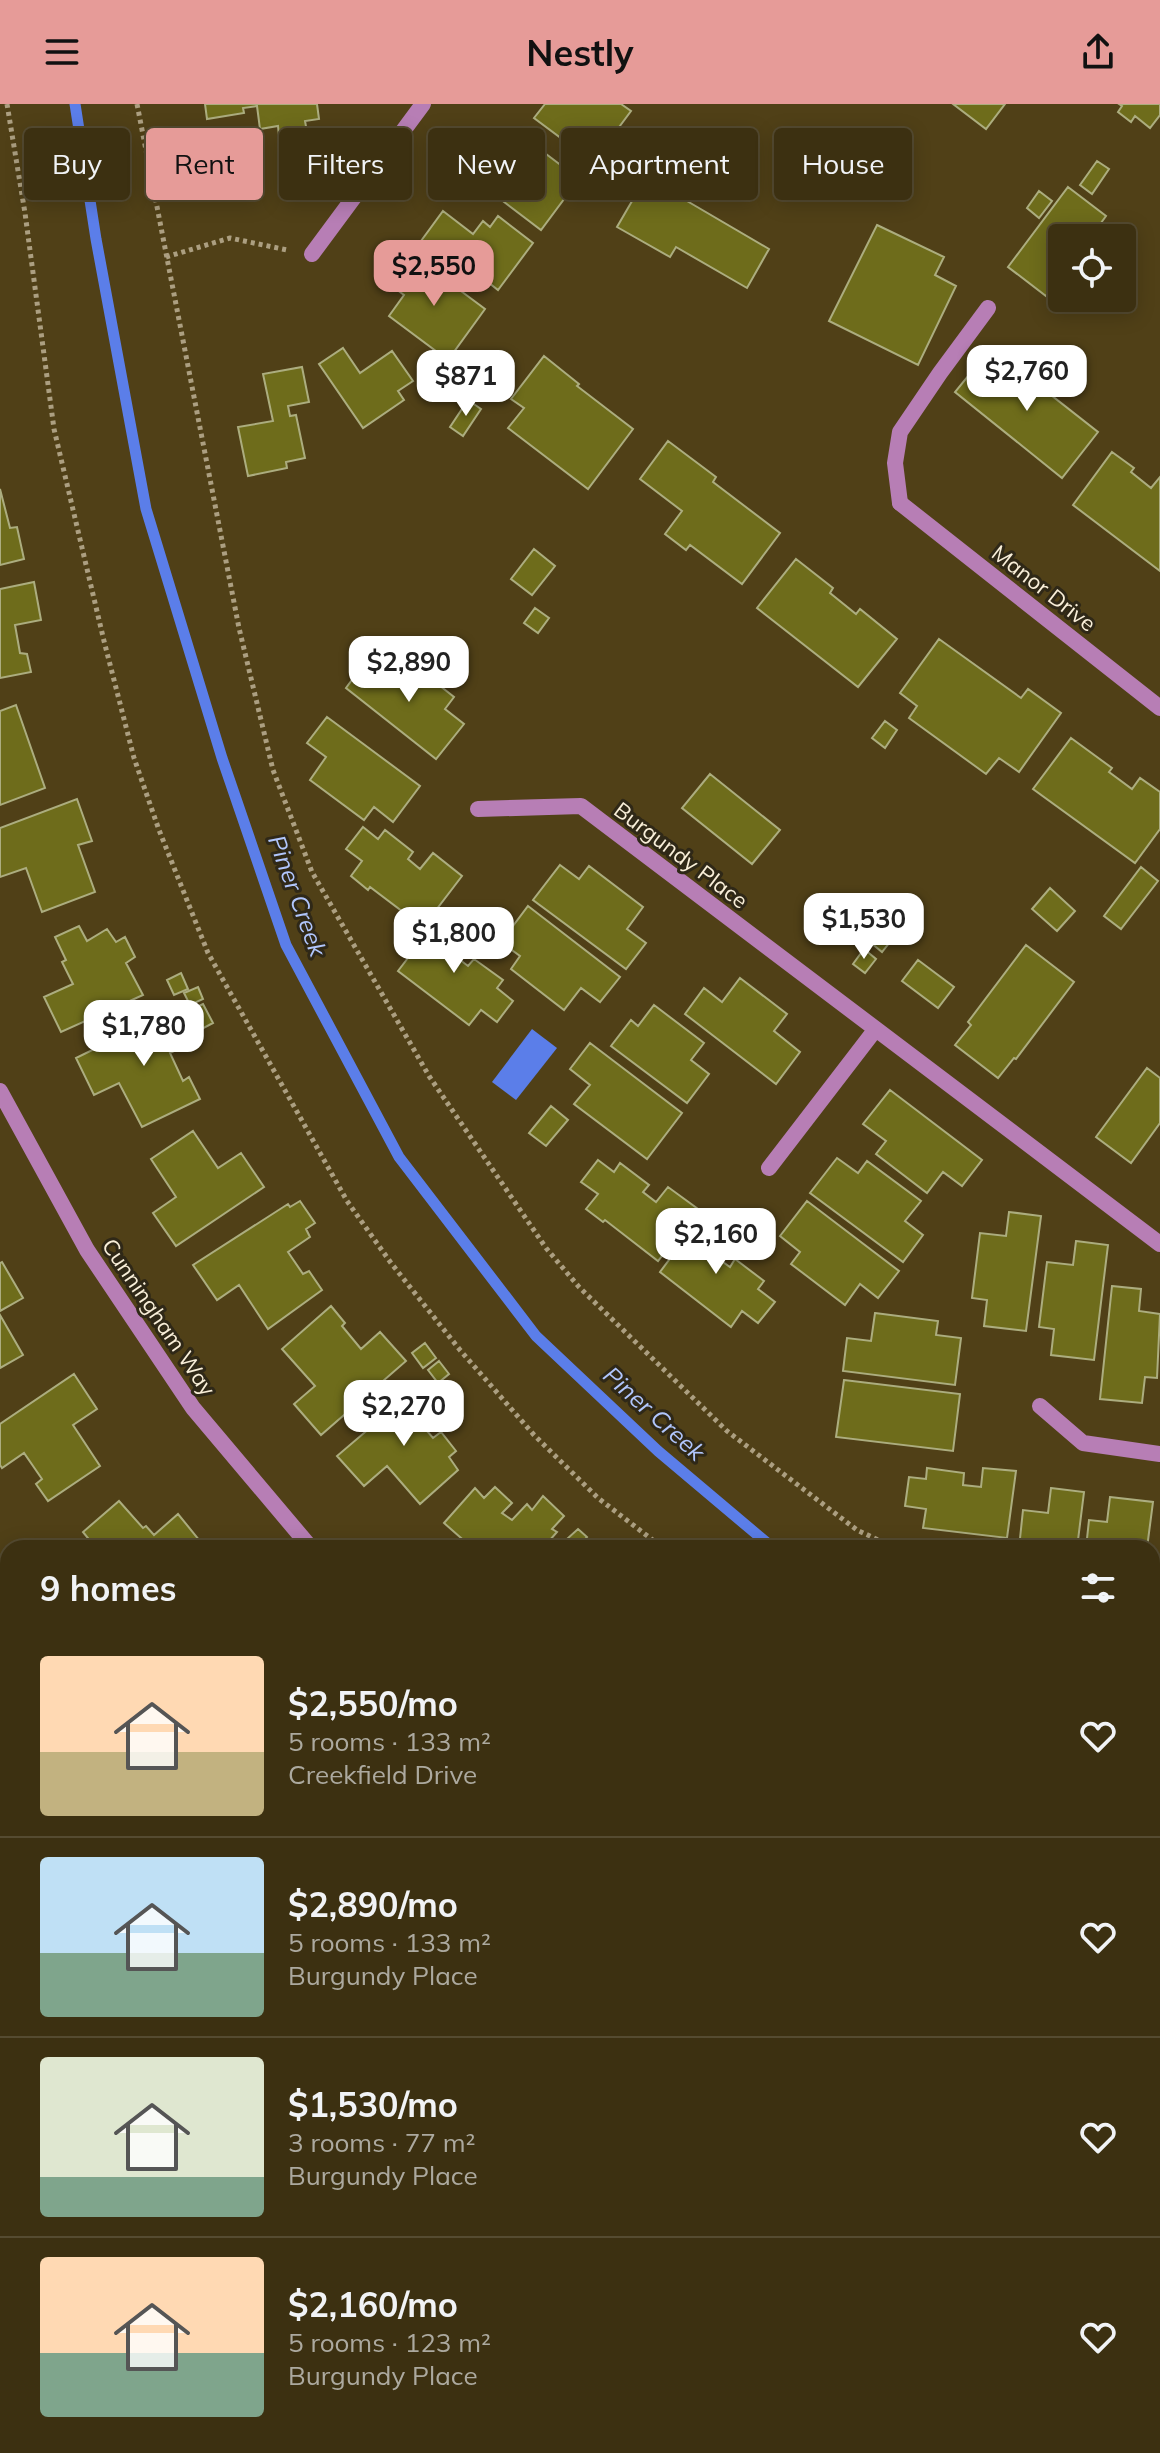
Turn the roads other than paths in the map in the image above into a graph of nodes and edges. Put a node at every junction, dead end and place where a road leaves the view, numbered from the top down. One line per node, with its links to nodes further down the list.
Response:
1 (423, 104): 2 (street)
2 (312, 254)
3 (988, 308): 4 (street, Manor Drive)
4 (1160, 708)
5 (478, 809): 6 (street, Burgundy Place)
6 (875, 1030): 8 (street); 9 (street, Burgundy Place)
7 (0, 1091): 12 (street, Cunningham Way)
8 (769, 1168)
9 (1160, 1244)
10 (1040, 1406): 11 (street)
11 (1160, 1454)
12 (304, 1540)

